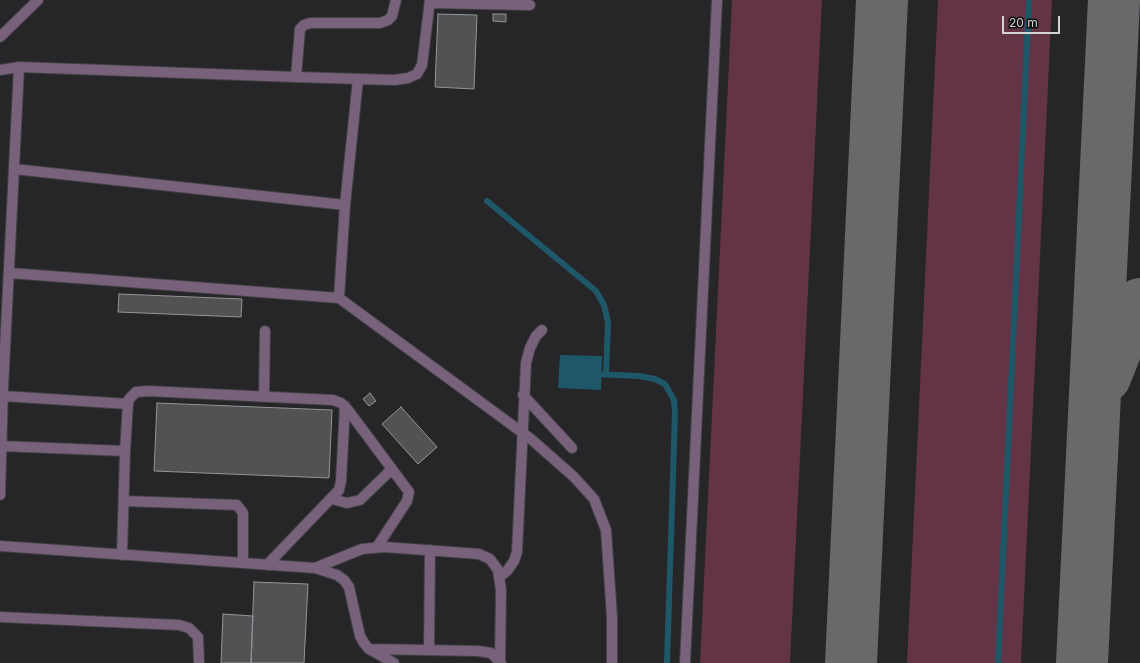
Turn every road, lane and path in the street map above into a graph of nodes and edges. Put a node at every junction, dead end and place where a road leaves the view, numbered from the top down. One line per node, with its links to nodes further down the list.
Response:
1 (38, 0): 6 (lane)
2 (396, 0): 9 (lane)
3 (717, 0): 45 (lane)
4 (430, 2): 5 (lane); 10 (lane)
5 (530, 5)
6 (0, 38)
7 (19, 67): 8 (lane); 9 (lane); 11 (lane)
8 (0, 70)
9 (296, 77): 10 (lane)
10 (358, 79): 12 (lane)
11 (14, 169): 12 (lane); 13 (lane)
12 (344, 206): 14 (lane)
13 (10, 273): 14 (lane); 18 (lane)
14 (339, 298): 22 (lane)
15 (542, 330): 17 (lane)
16 (265, 331): 19 (lane)
17 (523, 395): 22 (lane); 24 (lane)
18 (3, 396): 20 (lane); 23 (lane)
19 (264, 397): 20 (lane); 21 (lane)
20 (128, 404): 25 (lane)
21 (345, 406): 26 (lane); 28 (lane)
22 (523, 434): 37 (lane); 44 (lane)
23 (1, 446): 25 (lane); 27 (lane)
24 (572, 448)
25 (125, 451): 29 (lane)
26 (392, 469): 28 (lane); 31 (lane)
27 (0, 495)
28 (332, 499): 35 (lane)
29 (125, 501): 33 (lane); 34 (lane)
30 (0, 546): 33 (lane)
31 (377, 547): 32 (lane); 36 (lane)
32 (430, 550): 37 (lane); 40 (lane)
33 (122, 555): 34 (lane)
34 (243, 563): 35 (lane)
35 (267, 565): 36 (lane)
36 (315, 568): 39 (lane)
37 (499, 577): 41 (lane)
38 (0, 617): 42 (lane)
39 (369, 649): 40 (lane); 43 (lane)
40 (428, 650): 41 (lane)
41 (501, 662)
42 (199, 663)
43 (394, 663)
44 (612, 663)
45 (685, 663)

